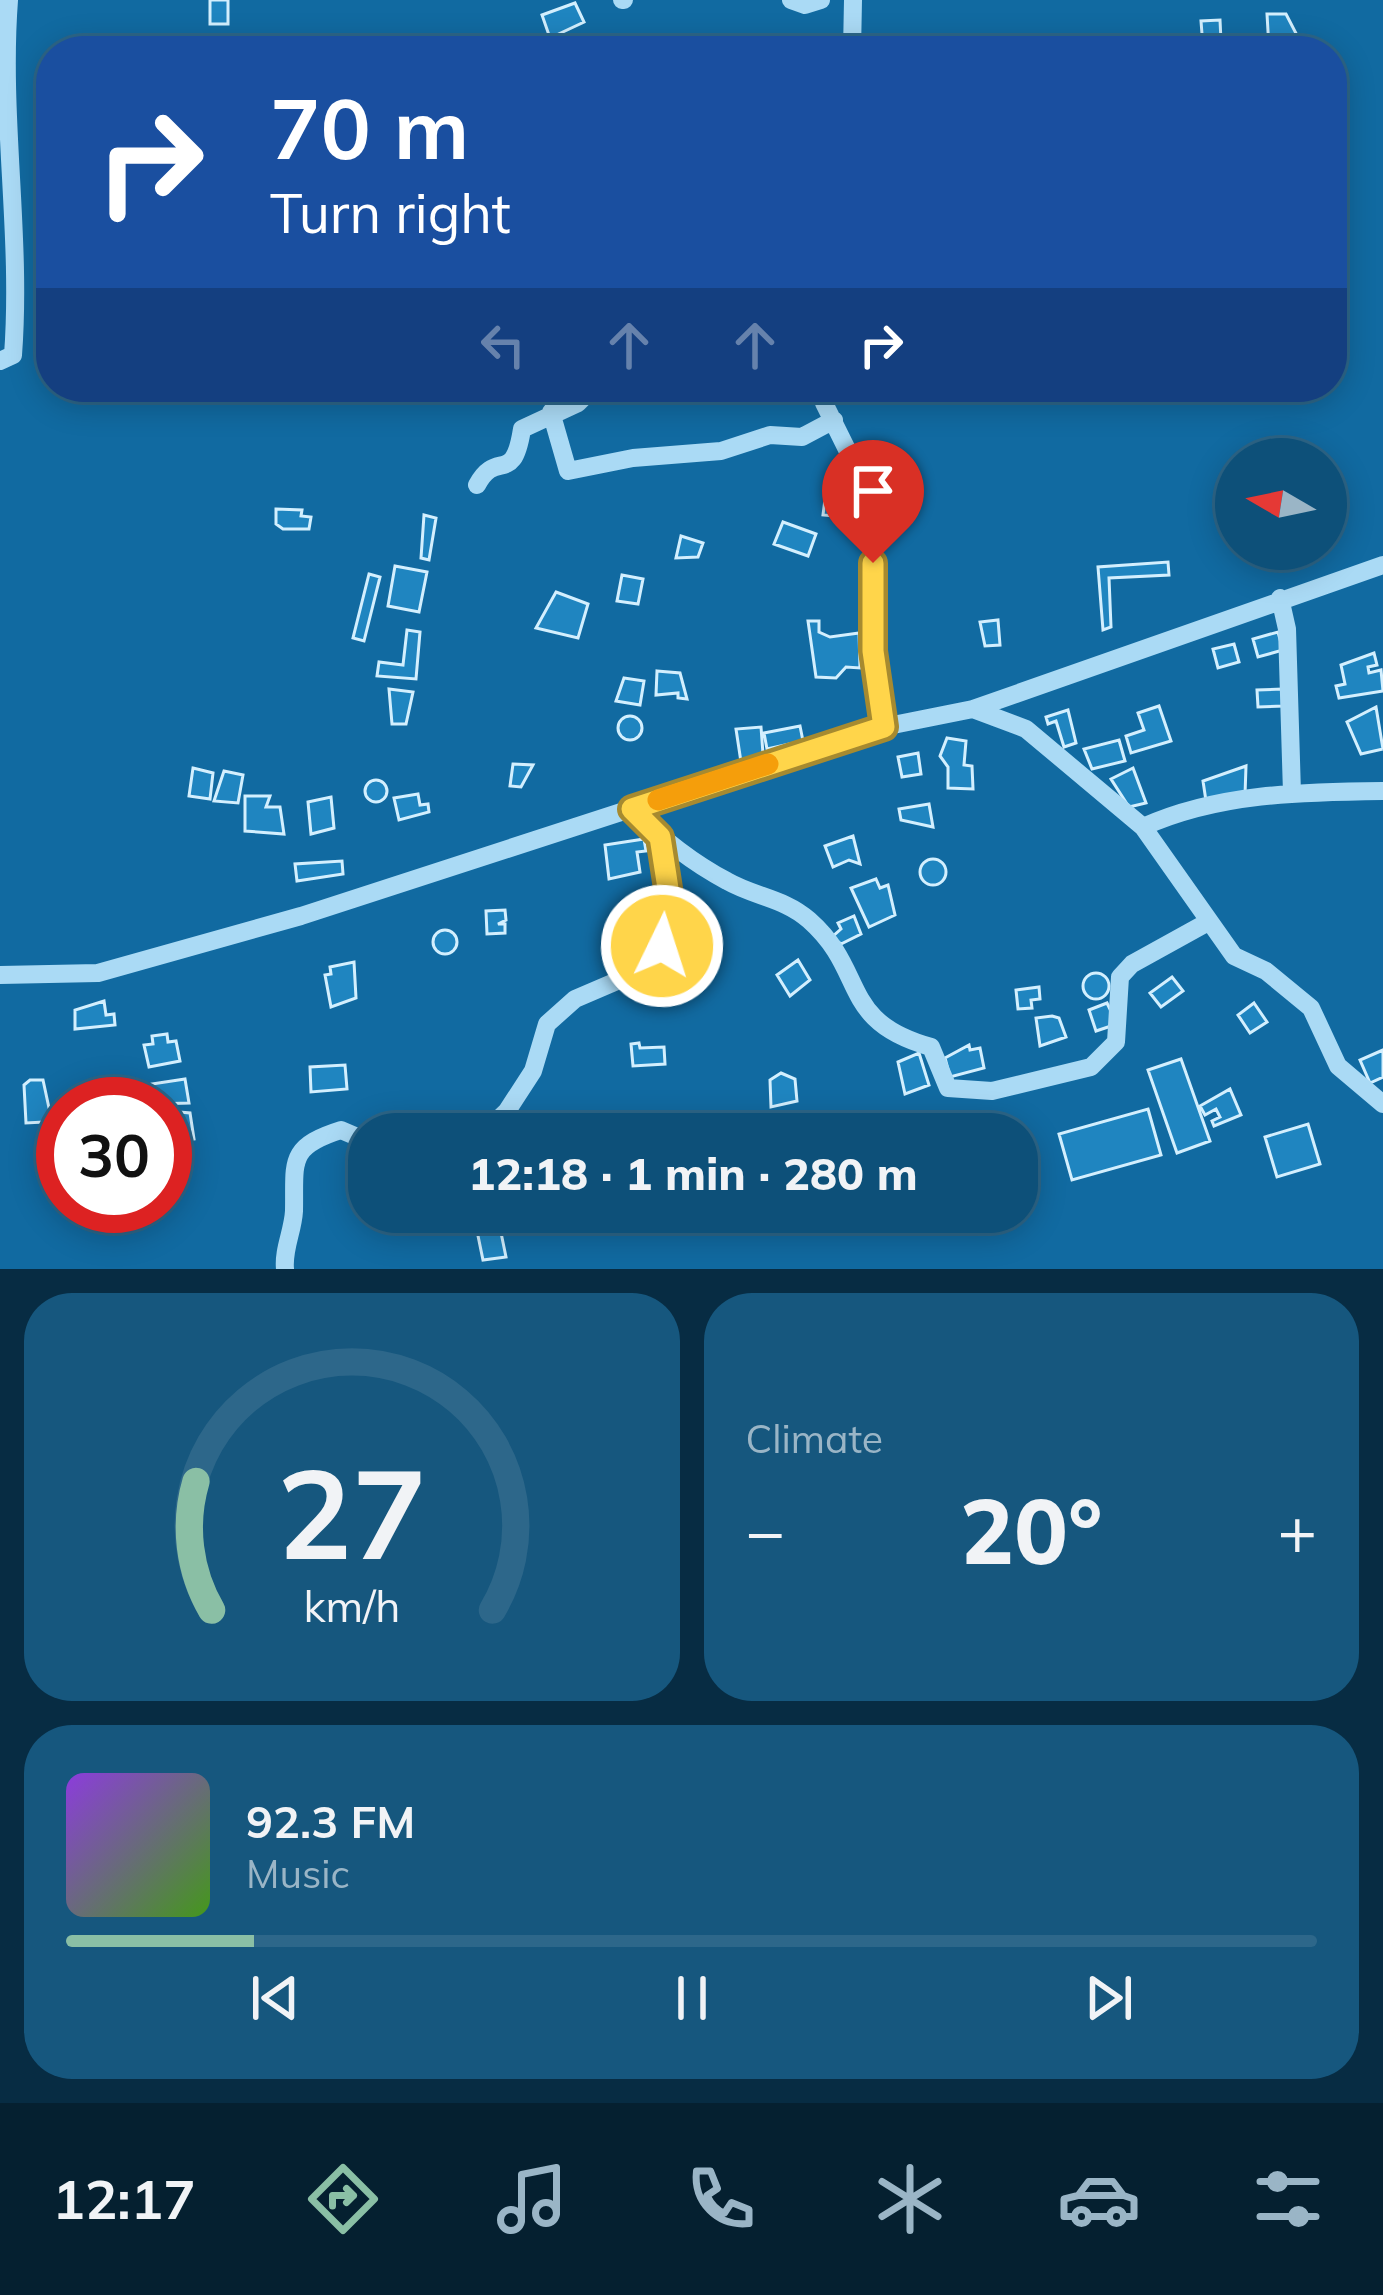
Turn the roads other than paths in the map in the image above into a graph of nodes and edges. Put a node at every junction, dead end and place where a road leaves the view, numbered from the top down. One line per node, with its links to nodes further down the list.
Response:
1 (10, 0): 6 (street)
2 (791, 0): 3 (street)
3 (821, 0)
4 (854, 0): 5 (street)
5 (853, 36)
6 (0, 362)
7 (579, 402): 9 (street)
8 (824, 402): 10 (street)
9 (551, 412): 10 (street); 11 (street)
10 (834, 420): 15 (street)
11 (477, 485)
12 (1383, 565): 13 (street)
13 (1280, 598): 14 (street); 17 (street)
14 (973, 709): 15 (street); 19 (street)
15 (884, 727): 18 (street)
16 (1383, 791): 17 (street)
17 (1292, 793): 19 (street)
18 (632, 809): 20 (street); 22 (street)
19 (1143, 827): 21 (street)
20 (660, 837): 21 (street); 24 (street)
21 (1208, 922): 23 (street)
22 (0, 975)
23 (1383, 1104)
24 (505, 1113)
25 (348, 1133): 26 (street)
26 (285, 1269)

